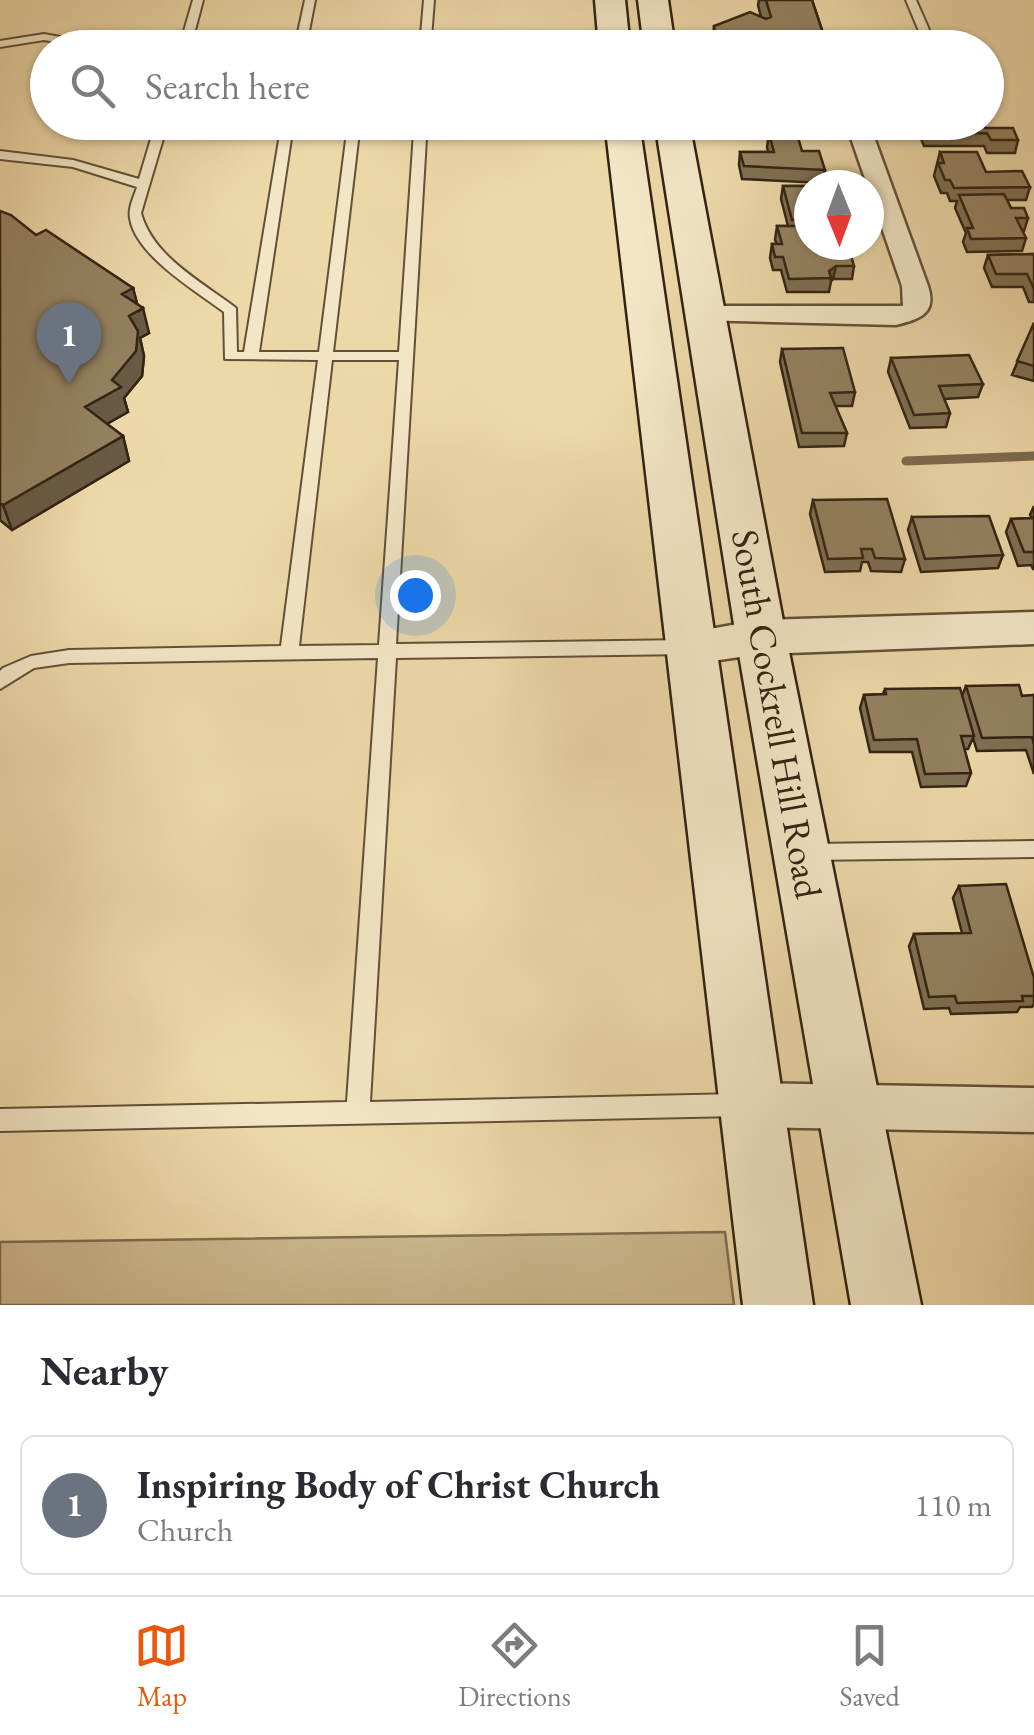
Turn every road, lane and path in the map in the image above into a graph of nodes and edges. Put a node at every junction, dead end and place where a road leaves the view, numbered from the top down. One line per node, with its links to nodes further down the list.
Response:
1 (198, 0): 7 (lane)
2 (310, 0): 8 (lane)
3 (429, 0): 9 (lane)
4 (610, 0): 10 (main road)
5 (653, 0): 11 (main road)
6 (910, 0): 12 (lane)
7 (190, 30)
8 (303, 30)
9 (427, 30)
10 (613, 30)
11 (657, 30)
12 (924, 30)
13 (30, 39): 14 (lane)
14 (0, 44)
15 (157, 140): 23 (lane)
16 (285, 140): 25 (lane)
17 (352, 140): 26 (lane)
18 (419, 140): 27 (lane)
19 (624, 140): 30 (main road, South Cockrell Hill Road)
20 (675, 140): 24 (main road, South Cockrell Hill Road)
21 (863, 140): 24 (street)
22 (0, 155): 23 (lane)
23 (143, 186): 25 (lane)
24 (707, 314): 29 (main road, South Cockrell Hill Road)
25 (251, 355): 26 (lane)
26 (326, 355): 27 (lane); 32 (lane)
27 (406, 356): 31 (lane)
28 (1034, 628): 29 (street)
29 (762, 637): 30 (street); 35 (main road, South Cockrell Hill Road)
30 (691, 647): 31 (lane); 36 (main road, South Cockrell Hill Road)
31 (386, 651): 32 (lane); 39 (lane)
32 (289, 652): 33 (lane)
33 (3, 674)
34 (1034, 848): 35 (lane)
35 (802, 852): 37 (main road, South Cockrell Hill Road)
36 (752, 1105): 37 (street); 39 (lane); 41 (main road, South Cockrell Hill Road)
37 (850, 1110): 38 (street); 42 (main road, South Cockrell Hill Road)
38 (1034, 1110)
39 (358, 1113): 40 (lane)
40 (0, 1120)
41 (778, 1305)
42 (886, 1305)

